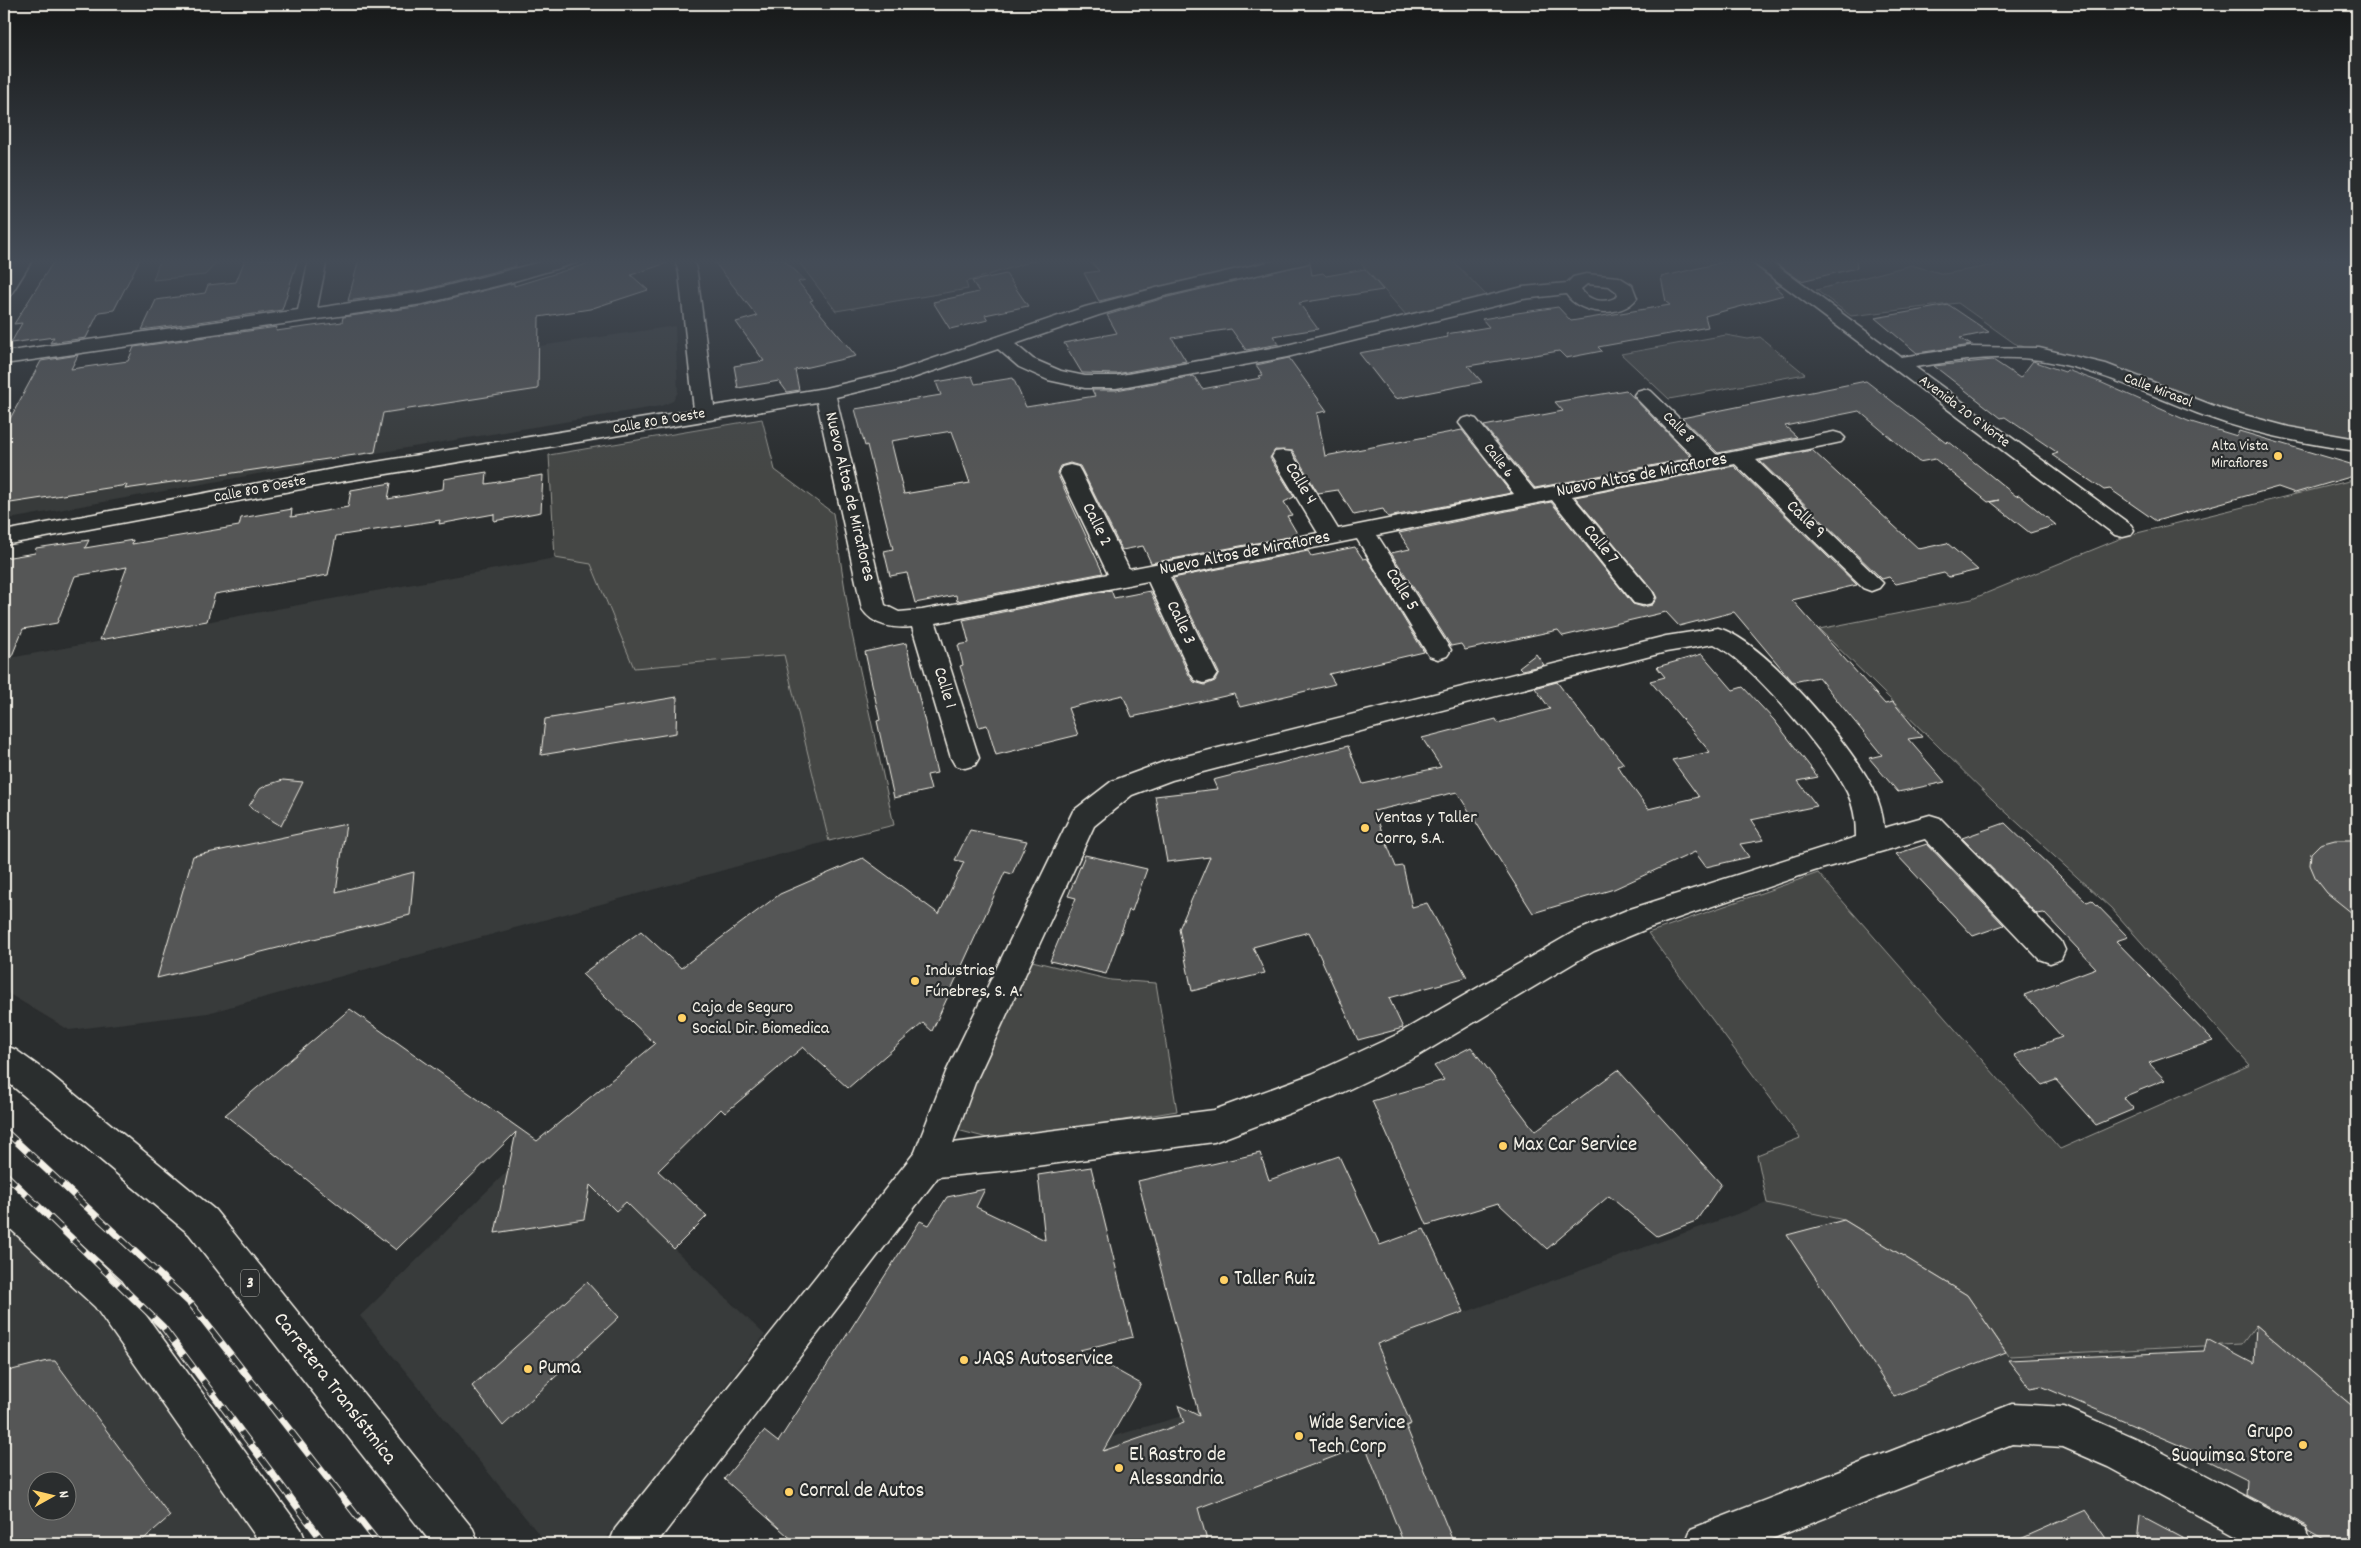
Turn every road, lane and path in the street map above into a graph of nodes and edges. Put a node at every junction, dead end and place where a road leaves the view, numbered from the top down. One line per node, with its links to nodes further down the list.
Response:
1 (192, 331): 7 (street)
2 (695, 331): 11 (street)
3 (1033, 331): 6 (street, Calle 80 B Oeste)
4 (1369, 331): 6 (street)
5 (1855, 331): 8 (street, Avenida 20 G Norte)
6 (1001, 342): 9 (street, Calle 80 B Oeste)
7 (4, 358)
8 (1898, 363): 14 (street, Calle Mirasol); 21 (street, Avenida 20 G Norte)
9 (826, 394): 11 (street, Calle 80 B Oeste); 29 (street, Nuevo Altos de Miraflores)
10 (1644, 395): 17 (street, Calle 8)
11 (705, 414): 24 (street, Calle 80 B Oeste)
12 (1469, 423): 20 (street, Calle 6)
13 (1834, 438): 15 (street, Nuevo Altos de Miraflores)
14 (2357, 445)
15 (1739, 456): 17 (street, Nuevo Altos de Miraflores); 27 (street, Calle 9)
16 (1283, 457): 23 (street, Calle 4)
17 (1712, 462): 19 (street, Nuevo Altos de Miraflores)
18 (1070, 472): 26 (street, Calle 2)
19 (1557, 492): 20 (street, Nuevo Altos de Miraflores); 28 (street, Calle 7)
20 (1528, 498): 22 (street, Nuevo Altos de Miraflores)
21 (2123, 530)
22 (1363, 531): 23 (street, Nuevo Altos de Miraflores); 30 (street, Calle 5)
23 (1332, 537): 25 (street, Nuevo Altos de Miraflores)
24 (4, 538)
25 (1156, 572): 26 (street, Nuevo Altos de Miraflores); 31 (street, Calle 3)
26 (1122, 579): 29 (street, Nuevo Altos de Miraflores)
27 (1871, 583)
28 (1643, 597)
29 (922, 618): 32 (street, Calle 1)
30 (1438, 650)
31 (1204, 674)
32 (965, 758)
33 (1870, 843): 34 (street); 36 (street); 36 (street)
34 (2050, 950)
35 (4, 1060): 39 (street, Carretera Transístmica / 3)
36 (929, 1162): 40 (street)
37 (4, 1199): 38 (street)
38 (286, 1544)
39 (458, 1544)
40 (630, 1544)
41 (1706, 1544): 42 (street)
42 (2291, 1544)

